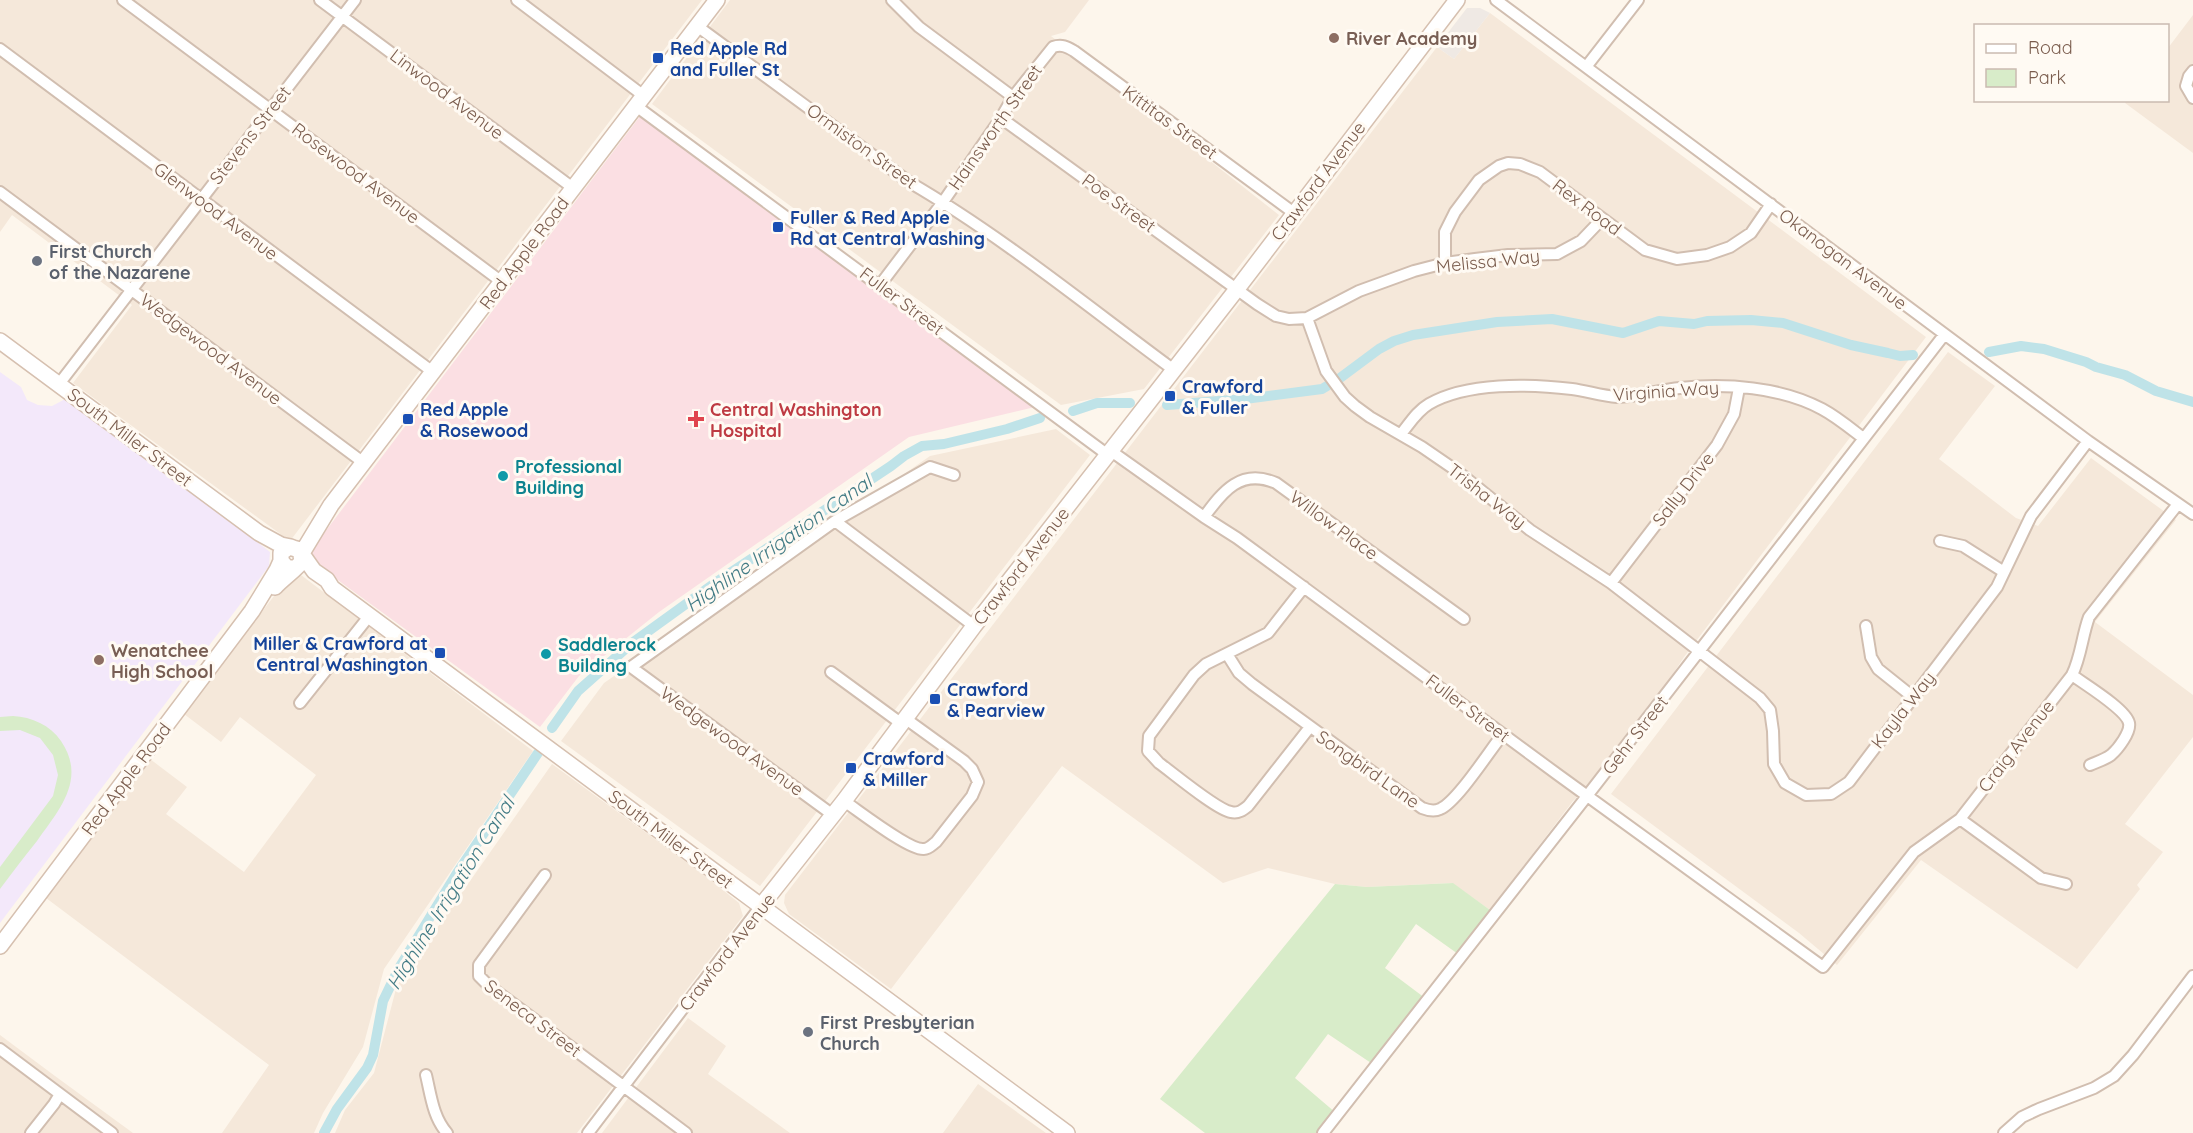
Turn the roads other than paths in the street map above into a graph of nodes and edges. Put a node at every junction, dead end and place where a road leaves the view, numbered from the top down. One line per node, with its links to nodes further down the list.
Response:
1 (123, 0): 19 (street, Rosewood Avenue)
2 (320, 0): 10 (street, Linwood Avenue)
3 (355, 0): 10 (street, Stevens Street)
4 (517, 0): 18 (street, Fuller Street)
5 (717, 0): 11 (street, Red Apple Road)
6 (892, 0): 16 (street)
7 (1457, 0): 26 (street, Crawford Avenue)
8 (1496, 0): 14 (street, Okanogan Avenue)
9 (1638, 0): 14 (street)
10 (342, 16): 19 (street, Stevens Street); 21 (street, Linwood Avenue)
11 (697, 26): 18 (street, Red Apple Road); 24 (street, Ormiston Street)
12 (0, 49): 23 (street, Glenwood Avenue)
13 (1046, 56): 16 (street, Hainsworth Street); 26 (street, Kittitas Street)
14 (1586, 67): 25 (street, Okanogan Avenue)
15 (2193, 71): 17 (street)
16 (1013, 97): 20 (street, Hainsworth Street)
17 (2193, 98)
18 (640, 101): 21 (street, Red Apple Road); 30 (street, Fuller Street)
19 (270, 110): 23 (street, Stevens Street); 29 (street, Rosewood Avenue)
20 (1001, 118): 24 (street, Hainsworth Street); 32 (street, Poe Street)
21 (573, 188): 29 (street, Red Apple Road)
22 (0, 192): 31 (street, Wedgewood Avenue)
23 (200, 199): 31 (street, Stevens Street); 37 (street, Glenwood Avenue)
24 (943, 202): 30 (street, Hainsworth Street); 36 (street, Ormiston Street)
25 (1771, 204): 27 (street, Rex Road); 34 (street, Okanogan Avenue)
26 (1294, 213): 32 (street, Crawford Avenue)
27 (1602, 219): 28 (street, Melissa Way); 28 (street, Rex Road)
28 (1445, 263): 33 (street, Melissa Way)
29 (502, 282): 37 (street, Red Apple Road)
30 (880, 285): 43 (street, Fuller Street)
31 (130, 289): 38 (street, Stevens Street); 44 (street, Wedgewood Avenue)
32 (1237, 289): 33 (street, Melissa Way); 36 (street, Crawford Avenue)
33 (1308, 318): 40 (street, Trisha Way)
34 (1944, 335): 41 (street, Gehr Street); 42 (street, Okanogan Avenue)
35 (0, 341): 38 (street, South Miller Street)
36 (1174, 370): 43 (street, Crawford Avenue)
37 (433, 372): 44 (street, Red Apple Road)
38 (59, 384): 50 (street, South Miller Street)
39 (1739, 388): 40 (street, Virginia Way); 41 (street, Virginia Way); 55 (street, Sally Drive)
40 (1401, 434): 55 (street, Trisha Way)
41 (1863, 438): 62 (street, Gehr Street)
42 (2088, 441): 46 (street, Okanogan Avenue); 54 (street, Kayla Way)
43 (1110, 453): 48 (street, Fuller Street); 60 (street, Crawford Avenue)
44 (364, 463): 52 (street, Red Apple Road)
45 (954, 475): 49 (street)
46 (2178, 504): 47 (street, Okanogan Avenue); 65 (street, Craig Avenue)
47 (2193, 514)
48 (1204, 517): 56 (street, Fuller Street); 59 (street, Willow Place)
49 (835, 521): 60 (street); 74 (street, Wedgewood Avenue)
50 (260, 533): 52 (street, South Miller Street); 53 (street, South Miller Street)
51 (1940, 541): 54 (street)
52 (297, 550): 53 (street, Red Apple Road); 57 (street, South Miller Street)
53 (288, 564): 57 (street, South Miller Street); 79 (street, Red Apple Road)
54 (2004, 572): 66 (street, Kayla Way)
55 (1611, 583): 62 (street, Trisha Way)
56 (1304, 587): 63 (street); 70 (street, Fuller Street)
57 (332, 588): 58 (street, South Miller Street)
58 (370, 615): 67 (street); 78 (street, South Miller Street)
59 (1464, 619)
60 (974, 626): 68 (street, Crawford Avenue)
61 (1866, 626): 66 (street)
62 (1700, 651): 66 (street, Kayla Way); 72 (street, Gehr Street)
63 (1227, 654): 69 (street, Songbird Lane); 69 (street)
64 (831, 672): 68 (street)
65 (2072, 675): 71 (street); 75 (street, Craig Avenue)
66 (1913, 697)
67 (300, 703)
68 (904, 721): 73 (street, Crawford Avenue); 73 (street)
69 (1310, 727): 70 (street, Songbird Lane)
70 (1503, 734): 72 (street, Fuller Street)
71 (2090, 765)
72 (1587, 796): 80 (street, Fuller Street); 92 (street, Gehr Street)
73 (844, 801): 74 (street, Crawford Avenue)
74 (833, 815): 78 (street, Crawford Avenue)
75 (1960, 819): 77 (street); 80 (street, Craig Avenue)
76 (545, 875): 84 (street, Seneca Street)
77 (2066, 884)
78 (762, 906): 84 (street, Crawford Avenue); 91 (street, South Miller Street)
79 (0, 946)
80 (1823, 967)
81 (2193, 976): 93 (street)
82 (0, 1049): 85 (street)
83 (426, 1075): 88 (street)
84 (624, 1086): 89 (street, Crawford Avenue); 90 (street, Seneca Street)
85 (60, 1094): 86 (street); 87 (street)
86 (31, 1133)
87 (112, 1133)
88 (447, 1133)
89 (588, 1133)
90 (686, 1133)
91 (1067, 1133)
92 (1323, 1133)
93 (2004, 1133)

